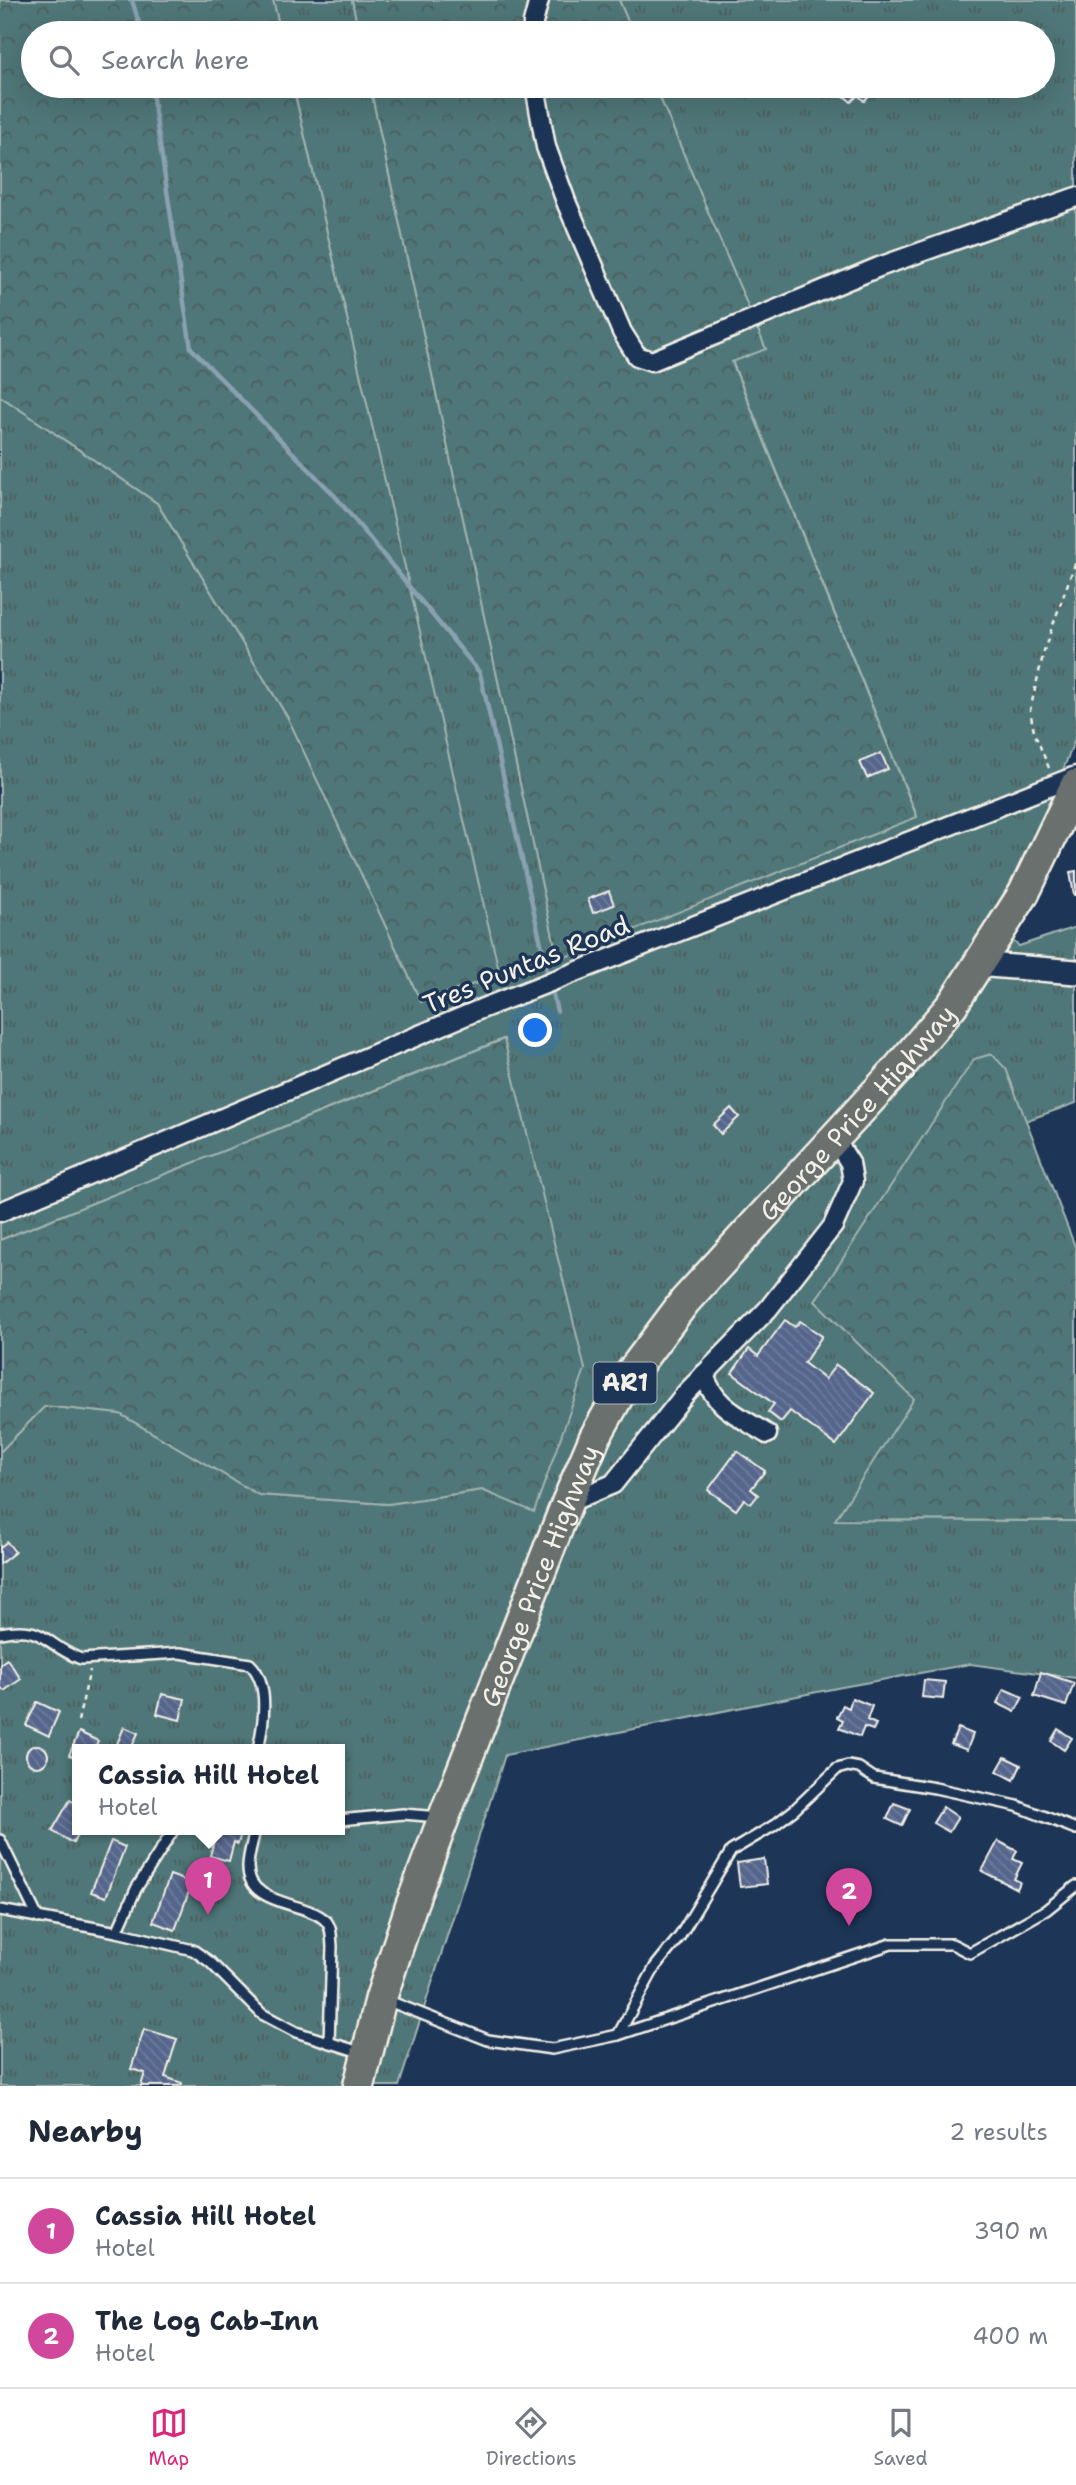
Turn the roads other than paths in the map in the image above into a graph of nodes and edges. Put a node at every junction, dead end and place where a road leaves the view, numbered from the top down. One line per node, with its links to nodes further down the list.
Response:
1 (539, 0): 2 (street)
2 (534, 21)
3 (538, 98): 4 (street)
4 (1076, 197)
5 (1076, 776): 6 (street, Tres Puntas Road)
6 (1066, 784): 7 (highway, George Price Highway / AR1); 10 (street, Tres Puntas Road)
7 (976, 964): 8 (street); 9 (highway, George Price Highway / AR1)
8 (1076, 972)
9 (834, 1138): 11 (street); 13 (highway, George Price Highway / AR1)
10 (0, 1212)
11 (704, 1374): 12 (street); 13 (street)
12 (767, 1434)
13 (567, 1503): 16 (highway, George Price Highway / AR1)
14 (0, 1633): 15 (lane)
15 (259, 1744)
16 (444, 1817): 17 (lane); 26 (highway, George Price Highway / AR1)
17 (345, 1819)
18 (1076, 1829): 27 (lane)
19 (170, 1835): 25 (lane)
20 (254, 1835): 28 (lane)
21 (0, 1840): 24 (lane)
22 (1076, 1886): 27 (lane)
23 (0, 1910): 24 (lane)
24 (38, 1918): 25 (lane)
25 (117, 1933): 28 (lane)
26 (381, 1998): 27 (lane); 29 (highway, George Price Highway / AR1)
27 (618, 2035)
28 (330, 2043): 29 (lane)
29 (368, 2055): 30 (highway, George Price Highway / AR1)
30 (359, 2086)

